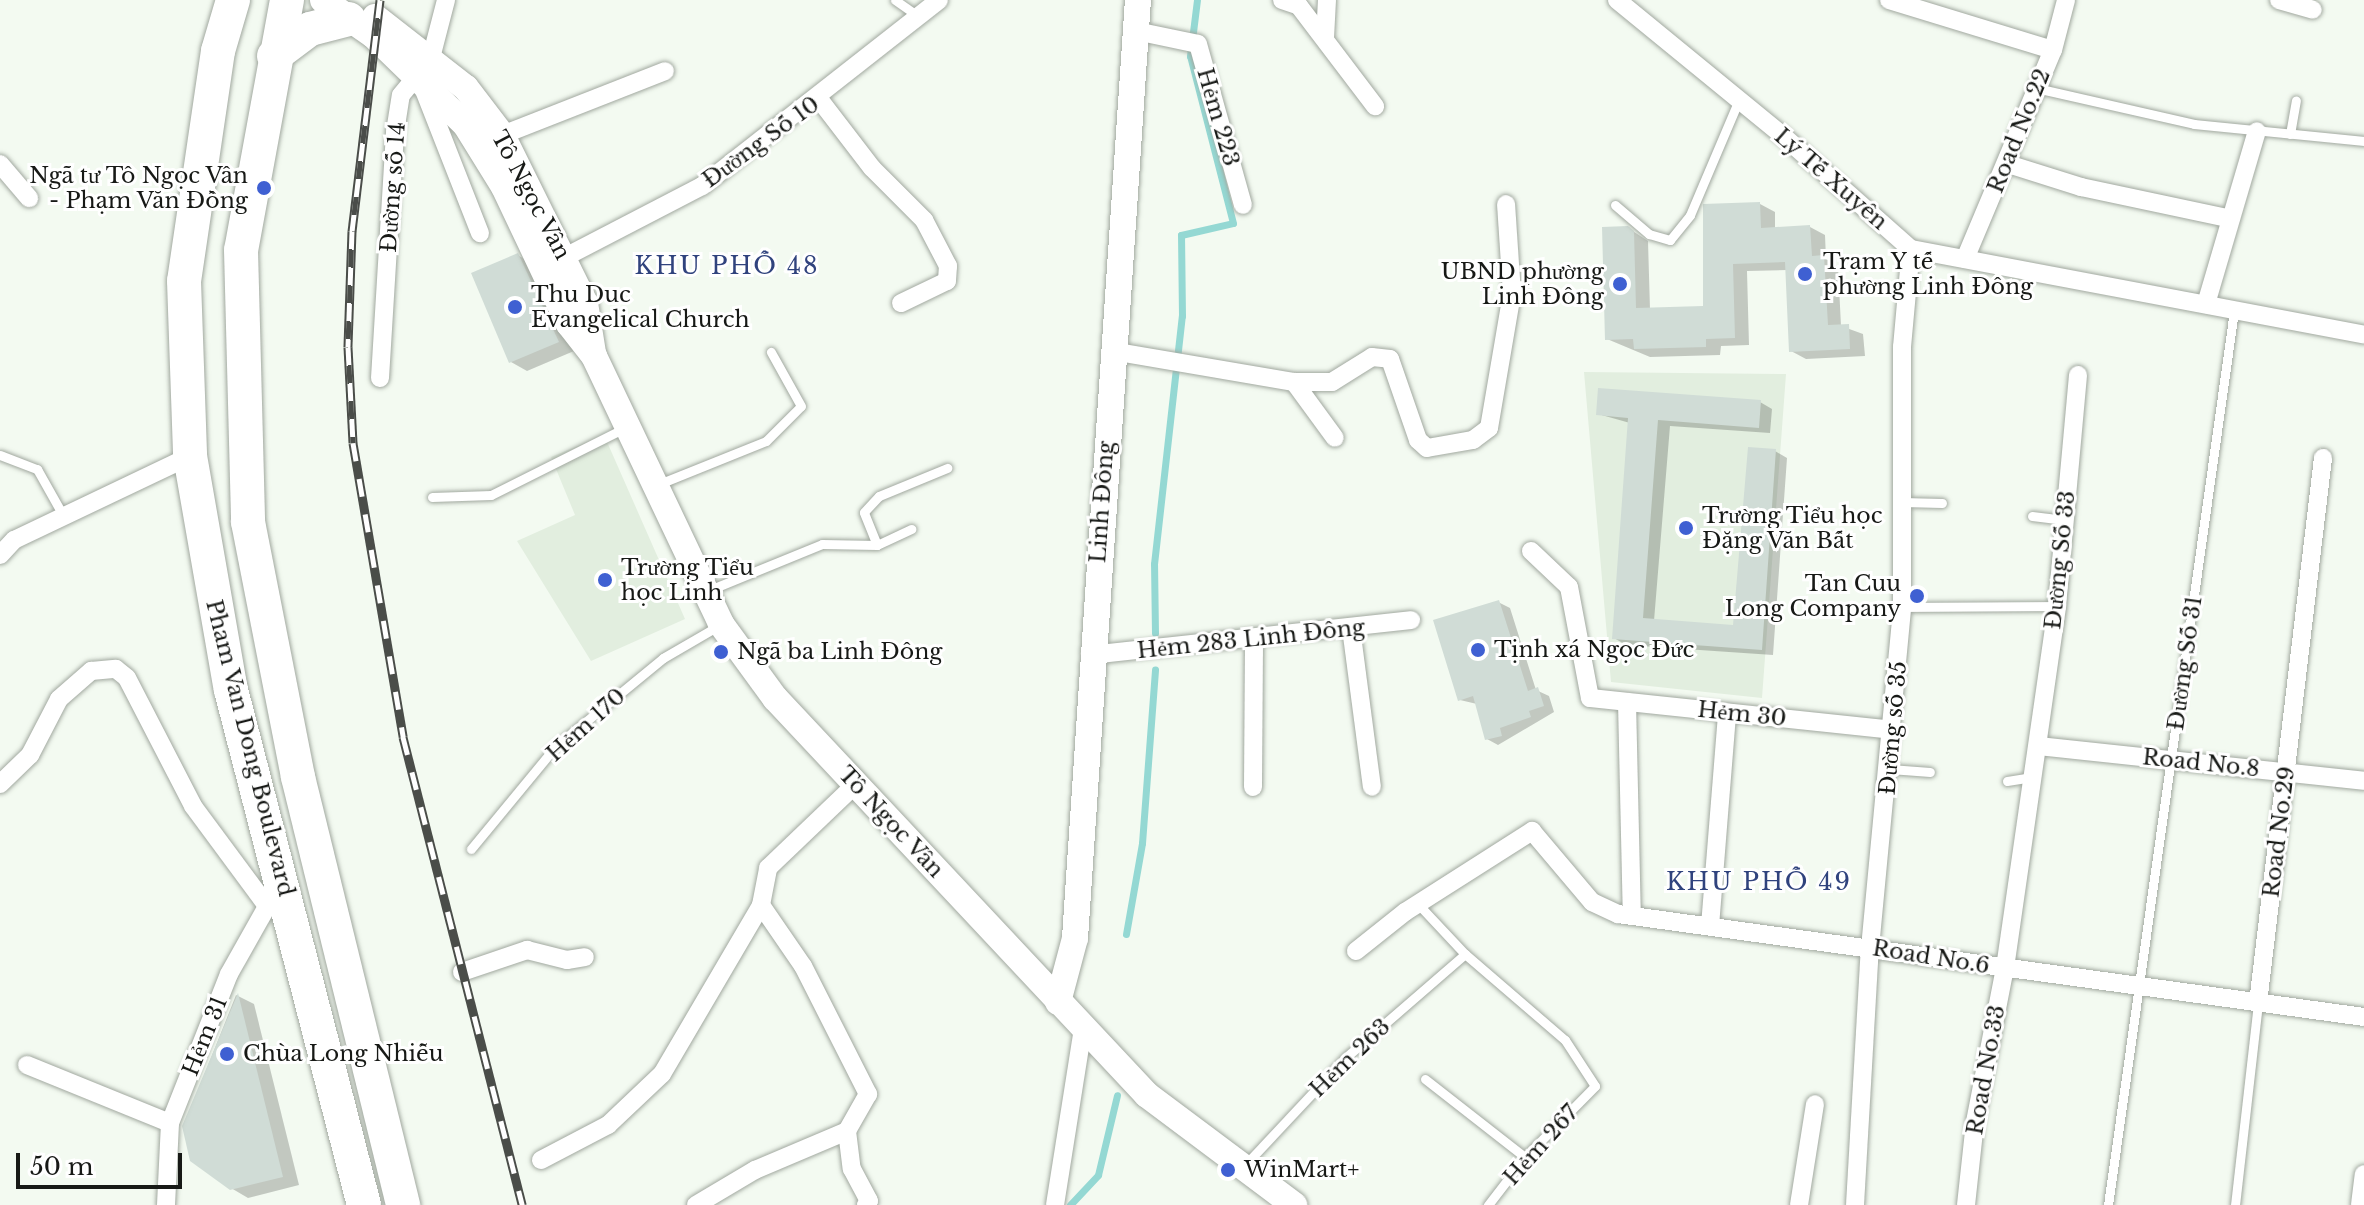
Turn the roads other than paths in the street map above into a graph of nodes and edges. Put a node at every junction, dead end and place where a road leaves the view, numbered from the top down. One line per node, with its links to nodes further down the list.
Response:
1 (233, 0): 55 (highway, Pham Van Dong Boulevard)
2 (287, 0): 19 (highway, Pham Van Dong Boulevard)
3 (446, 0): 20 (street)
4 (895, 0): 15 (lane)
5 (939, 0): 15 (street, Đường Số 10)
6 (1138, 0): 16 (main road, Linh Đông)
7 (1282, 0): 17 (street)
8 (1327, 0): 17 (street)
9 (1617, 0): 25 (street, Lý Tế Xuyên)
10 (1889, 0): 18 (street)
11 (2066, 0): 18 (street, Road No.22)
12 (2279, 0): 14 (street)
13 (341, 6): 19 (highway); 20 (main road, Tô Ngọc Vân)
14 (2313, 10)
15 (918, 16): 23 (street, Đường Số 10)
16 (1136, 31): 35 (street, Hẻm 223); 46 (main road, Linh Đông)
17 (1325, 38): 26 (street)
18 (2053, 50): 22 (street, Road No.22)
19 (274, 56): 120 (highway, Pham Van Dong Boulevard)
20 (424, 66): 29 (main road, Tô Ngọc Vân); 38 (street, Đường số 14); 48 (main road, Tô Ngọc Vân); 50 (street, Đường số 14)
21 (665, 71): 29 (street)
22 (2034, 88): 27 (lane); 32 (street, Road No.22)
23 (819, 99): 40 (street, Đường Số 10); 42 (street)
24 (2296, 101): 28 (lane)
25 (1738, 102): 36 (lane); 39 (street, Lý Tế Xuyên)
26 (1375, 106)
27 (2257, 131): 28 (lane); 37 (street)
28 (2290, 134): 30 (lane)
29 (502, 135): 40 (main road, Tô Ngọc Vân)
30 (2364, 141)
31 (0, 164): 33 (street)
32 (2008, 164): 37 (street); 41 (street, Road No.22)
33 (29, 198)
34 (1506, 204): 51 (street)
35 (1243, 205)
36 (1615, 205)
37 (2231, 219): 43 (street)
38 (480, 233)
39 (1911, 249): 41 (street, Lý Tế Xuyên); 60 (street, Đường số 35)
40 (565, 257): 48 (main road, Tô Ngọc Vân)
41 (1965, 259): 43 (street, Lý Tế Xuyên)
42 (901, 303)
43 (2206, 304): 44 (street, Lý Tế Xuyên)
44 (2234, 311): 45 (street, Lý Tế Xuyên); 81 (lane, Đường Số 31)
45 (2364, 335)
46 (1112, 351): 51 (street); 76 (main road, Linh Đông)
47 (771, 352): 58 (lane)
48 (594, 356): 52 (main road, Tô Ngọc Vân)
49 (2078, 375): 64 (street, Đường Số 33)
50 (380, 378)
51 (1294, 382): 53 (street)
52 (628, 427): 58 (main road, Tô Ngọc Vân); 59 (lane)
53 (1335, 438)
54 (0, 455): 63 (lane)
55 (190, 456): 63 (street); 93 (highway, Pham Van Dong Boulevard)
56 (2323, 458): 84 (street, Road No.29)
57 (947, 468): 66 (lane)
58 (656, 485): 69 (main road, Tô Ngọc Vân)
59 (432, 497)
60 (1902, 502): 61 (lane); 71 (street, Đường số 35)
61 (1942, 503)
62 (2032, 516): 64 (lane)
63 (64, 517): 68 (street)
64 (2065, 520): 70 (street, Đường Số 33)
65 (912, 529): 66 (lane)
66 (877, 545): 69 (lane)
67 (1531, 551): 77 (street, Hẻm 30)
68 (0, 555)
69 (707, 591): 73 (main road, Tô Ngọc Vân)
70 (2057, 606): 71 (lane); 80 (street, Đường Số 33)
71 (1902, 607): 79 (street, Đường số 35)
72 (1411, 620): 74 (street, Hẻm 283 Linh Đông)
73 (721, 624): 89 (main road, Tô Ngọc Vân); 92 (lane, Hẻm 170)
74 (1351, 628): 75 (street, Hẻm 283 Linh Đông); 91 (street)
75 (1254, 640): 76 (street, Hẻm 283 Linh Đông); 90 (street)
76 (1090, 655): 105 (main road, Linh Đông)
77 (1627, 702): 78 (street, Hẻm 30); 96 (street)
78 (1727, 713): 79 (street, Hẻm 30); 97 (street)
79 (1894, 730): 82 (street, Đường số 35)
80 (2038, 746): 81 (street, Road No.8); 85 (street, Road No.33)
81 (2171, 760): 84 (street, Road No.8); 104 (lane, Đường Số 31)
82 (1890, 769): 83 (lane); 98 (street, Đường số 35)
83 (1930, 772)
84 (2287, 773): 87 (street, Road No.8); 106 (street, Road No.29)
85 (2031, 777): 86 (lane); 102 (street, Road No.33)
86 (2007, 781)
87 (2364, 781)
88 (0, 784): 93 (street)
89 (856, 784): 95 (street); 105 (main road, Tô Ngọc Vân)
90 (1253, 787)
91 (1372, 787)
92 (471, 849)
93 (275, 893): 112 (street, Hẻm 31); 119 (highway, Pham Van Dong Boulevard)
94 (1418, 904): 96 (street, Road No.6); 99 (street); 100 (lane)
95 (761, 905): 113 (street); 115 (street)
96 (1632, 916): 97 (street, Road No.6)
97 (1710, 926): 98 (street, Road No.6)
98 (1870, 948): 102 (street, Road No.6); 127 (street, Đường số 35)
99 (1356, 951)
100 (1465, 954): 114 (lane, Hẻm 267); 116 (lane, Hẻm 263)
101 (585, 957): 103 (street)
102 (2005, 968): 104 (street, Road No.6); 128 (street, Road No.33)
103 (462, 972)
104 (2136, 988): 106 (street, Road No.6); 129 (lane, Đường Số 31)
105 (1058, 1002): 108 (main road, Tô Ngọc Vân)
106 (2258, 1003): 107 (street, Road No.6); 130 (lane, Road No.29)
107 (2364, 1017)
108 (1083, 1028): 116 (main road, Tô Ngọc Vân); 123 (street)
109 (27, 1065): 112 (street)
110 (1425, 1079): 114 (lane)
111 (1815, 1104): 126 (street)
112 (170, 1123): 118 (street, Hẻm 31)
113 (847, 1131): 121 (street); 122 (street)
114 (1525, 1157): 125 (lane, Hẻm 267)
115 (541, 1160)
116 (1241, 1169): 124 (main road, Tô Ngọc Vân)
117 (2364, 1174): 131 (street)
118 (166, 1205)
119 (364, 1205)
120 (403, 1205)
121 (696, 1205)
122 (866, 1205)
123 (1055, 1205)
124 (1294, 1205)
125 (1488, 1205)
126 (1799, 1205)
127 (1855, 1205)
128 (1966, 1205)
129 (2108, 1205)
130 (2235, 1205)
131 (2360, 1205)

